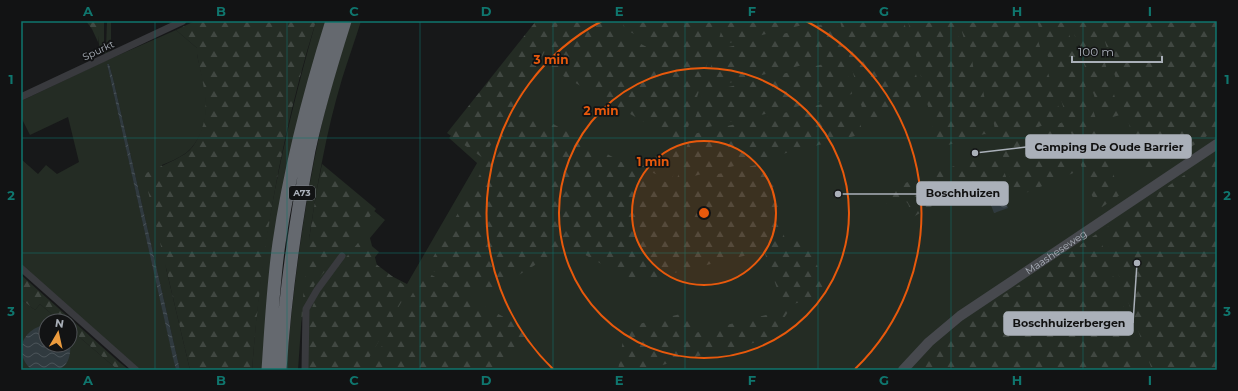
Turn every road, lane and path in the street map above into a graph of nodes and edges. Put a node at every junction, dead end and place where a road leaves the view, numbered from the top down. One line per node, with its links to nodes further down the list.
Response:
1 (183, 21): 4 (street, Spurkt)
2 (332, 21): 9 (highway, A73)
3 (345, 21): 10 (highway, A73)
4 (21, 97)
5 (1217, 144): 12 (main road, Maasheseweg)
6 (342, 256): 11 (street)
7 (21, 268): 8 (street)
8 (136, 370)
9 (268, 370)
10 (280, 370)
11 (305, 370)
12 (903, 370)

